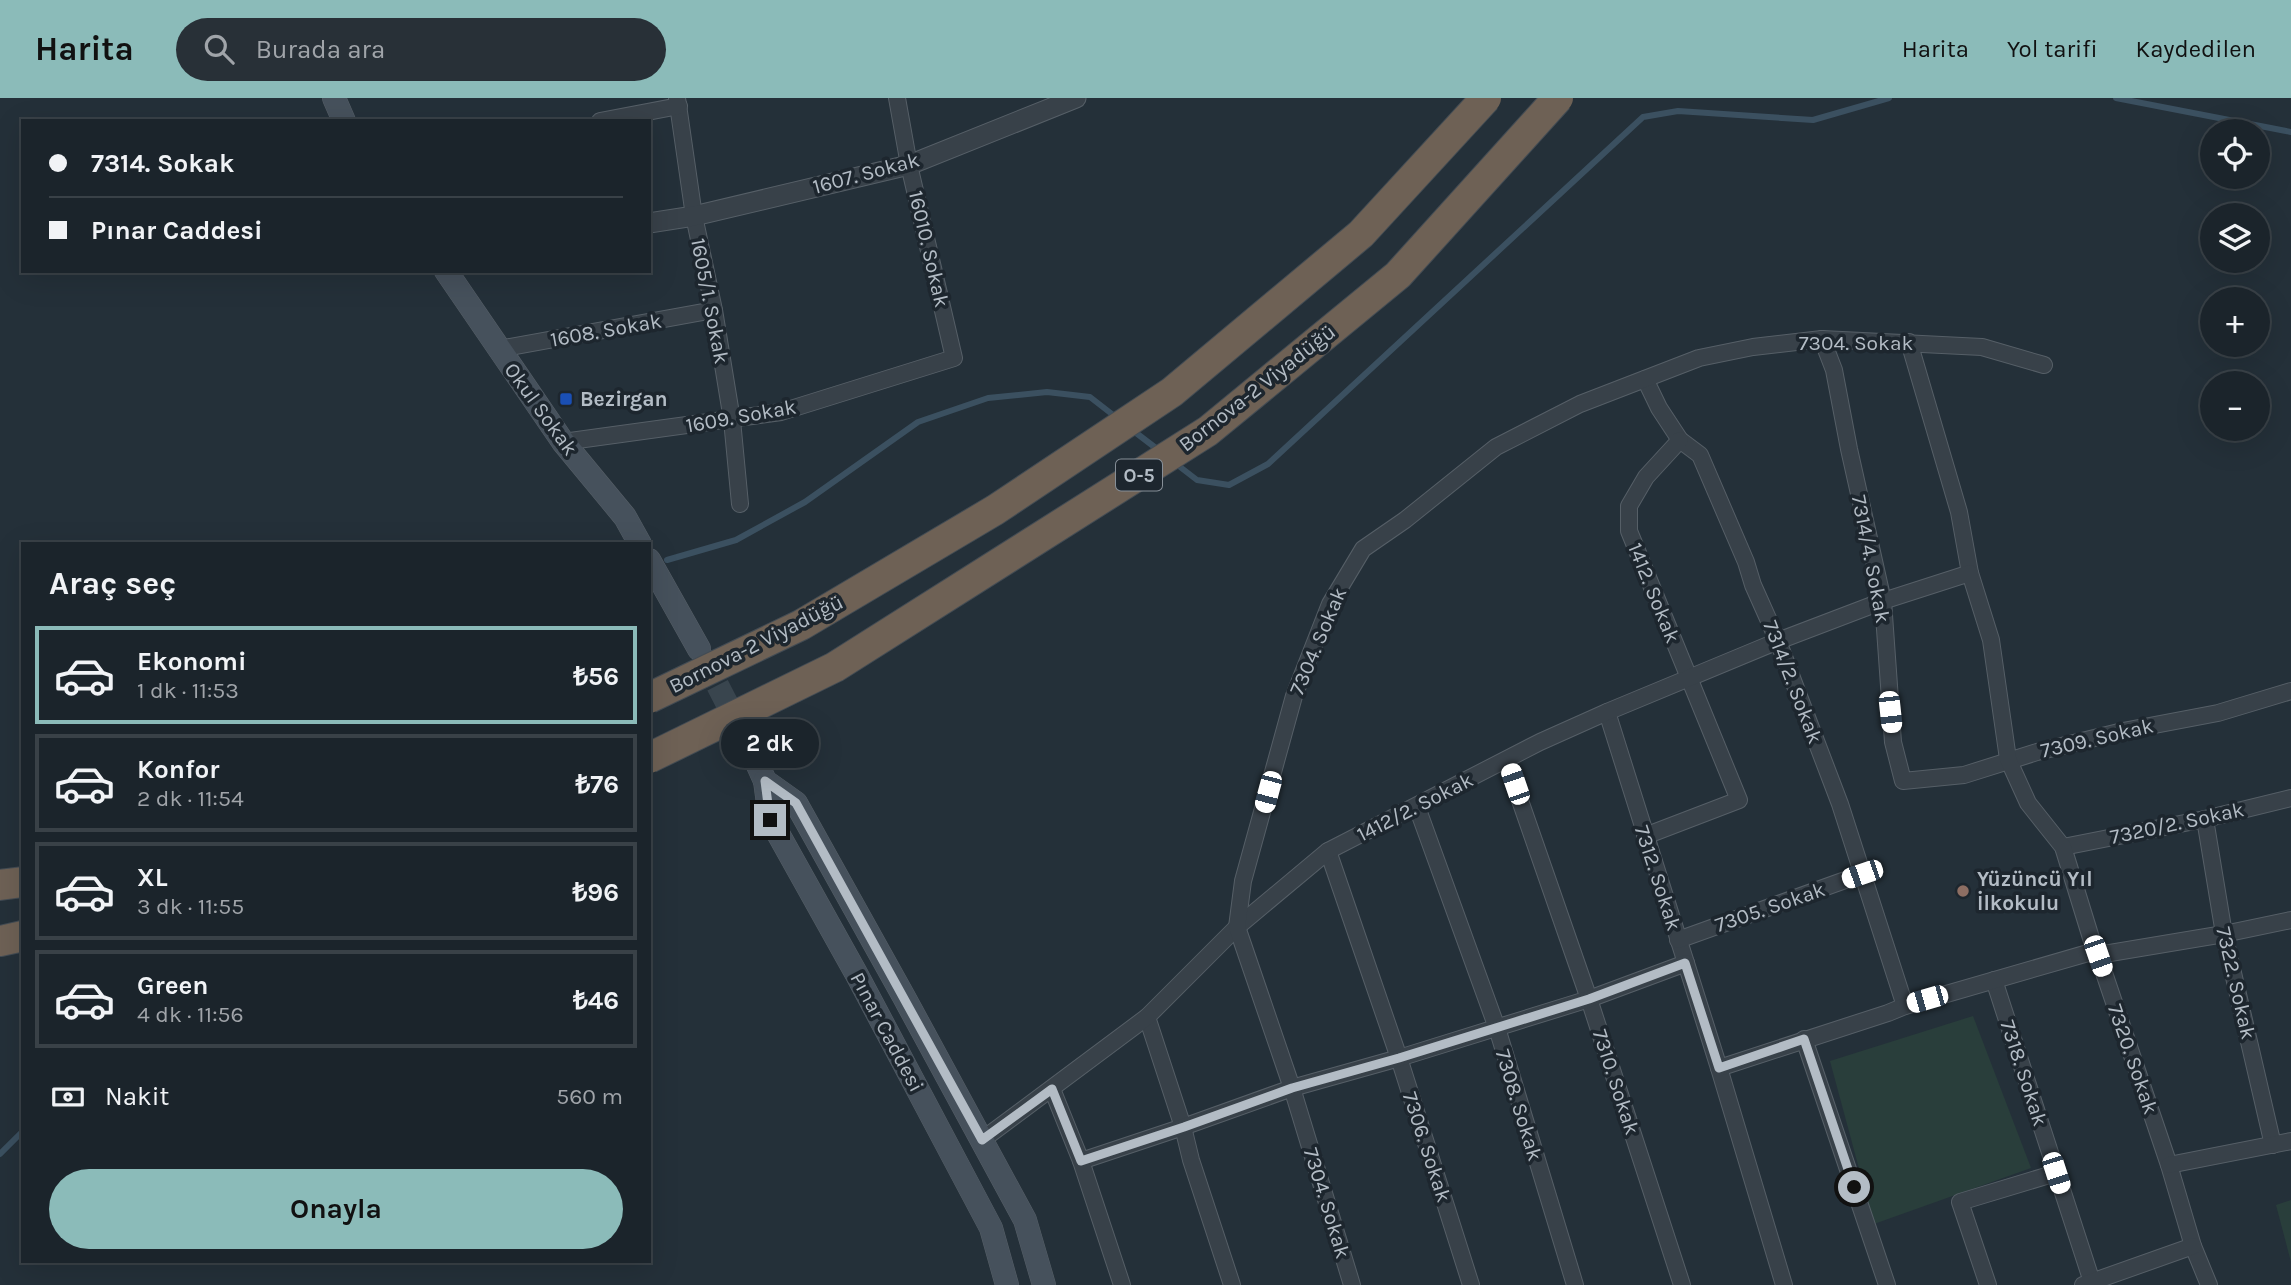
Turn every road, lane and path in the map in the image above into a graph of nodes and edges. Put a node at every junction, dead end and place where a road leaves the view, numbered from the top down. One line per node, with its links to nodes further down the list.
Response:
1 (897, 98): 7 (street, 16010. Sokak)
2 (1076, 98): 7 (street, 1607. Sokak)
3 (1486, 98): 30 (highway, Bornova-2 Viyadüğü / O-5, bridge)
4 (1559, 98): 33 (highway, Bornova-2 Viyadüğü / O-5, bridge)
5 (678, 102): 6 (street); 8 (street, 1605/1. Sokak)
6 (608, 119)
7 (909, 164): 8 (street, 1607. Sokak); 15 (street, 16010. Sokak)
8 (694, 216): 9 (street, 1607. Sokak); 11 (street, 1605/1. Sokak)
9 (651, 223)
10 (447, 273): 14 (main road, Okul Sokak)
11 (714, 310): 14 (street, 1608. Sokak); 18 (street, 1605/1. Sokak)
12 (1822, 339): 13 (street, 7304. Sokak); 17 (street, 7304. Sokak); 25 (street, 7314/4. Sokak)
13 (1909, 342): 16 (street, 7304. Sokak); 24 (street)
14 (499, 349): 20 (main road, Okul Sokak)
15 (954, 358): 18 (street, 1609. Sokak)
16 (2044, 365)
17 (1645, 379): 19 (street, 7314/2. Sokak); 48 (street, 7304. Sokak)
18 (732, 420): 20 (street, 1609. Sokak); 21 (street, 1605/1. Sokak)
19 (1680, 440): 26 (street, 7314/2. Sokak); 28 (street, 1412. Sokak)
20 (564, 442): 22 (main road, Okul Sokak)
21 (740, 504)
22 (639, 542)
23 (651, 564): 27 (main road)
24 (1970, 573): 25 (street, 1412/2. Sokak); 34 (street, 7320. Sokak)
25 (1883, 601): 26 (street, 1412/2. Sokak); 37 (street, 7314/4. Sokak)
26 (1778, 641): 28 (street, 1412/2. Sokak); 44 (street, 7314/2. Sokak)
27 (699, 649)
28 (1688, 677): 31 (street, 1412/2. Sokak); 41 (street, 1412. Sokak)
29 (2291, 691): 34 (street, 7309. Sokak)
30 (651, 697)
31 (1607, 712): 35 (street, 1412/2. Sokak); 41 (street, 7312. Sokak)
32 (751, 750): 36 (main road, Pınar Caddesi)
33 (651, 757)
34 (2008, 759): 37 (street, 7309. Sokak); 42 (street, 7320. Sokak)
35 (1506, 760): 39 (street, 1412/2. Sokak); 56 (street, 7310. Sokak)
36 (765, 781): 66 (main road, Pınar Caddesi); 74 (main road, Pınar Caddesi)
37 (1903, 781)
38 (2291, 798): 40 (street, 7320/2. Sokak)
39 (1417, 807): 43 (street, 1412/2. Sokak); 59 (street, 7308. Sokak)
40 (2205, 819): 42 (street, 7320/2. Sokak); 49 (street, 7322. Sokak)
41 (1645, 836): 51 (street, 7312. Sokak)
42 (2063, 847): 53 (street, 7320. Sokak)
43 (1328, 851): 48 (street, 1412/2. Sokak); 61 (street, 7306. Sokak)
44 (1862, 874): 51 (street, 7305. Sokak); 57 (street, 7314/2. Sokak)
45 (21, 882): 46 (highway)
46 (0, 885)
47 (2291, 920): 49 (street)
48 (1237, 927): 58 (street, 1412/2. Sokak); 63 (street, 7304. Sokak)
49 (2224, 934): 53 (street); 68 (street, 7322. Sokak)
50 (21, 936): 52 (highway)
51 (1678, 940): 54 (street, 7312. Sokak)
52 (0, 941)
53 (2096, 953): 55 (street); 70 (street, 7320. Sokak)
54 (1685, 963): 56 (street); 62 (street, 7312. Sokak)
55 (1994, 980): 57 (street); 71 (street, 7318. Sokak)
56 (1589, 999): 59 (street); 81 (street, 7310. Sokak)
57 (1905, 1006): 60 (street)
58 (1147, 1017): 64 (street, 1412/2. Sokak); 65 (street)
59 (1497, 1028): 61 (street); 80 (street, 7308. Sokak)
60 (1804, 1039): 62 (street); 83 (street)
61 (1399, 1058): 63 (street); 79 (street, 7306. Sokak)
62 (1719, 1068): 82 (street, 7312. Sokak)
63 (1292, 1088): 65 (street); 78 (street, 7304. Sokak)
64 (1052, 1089): 66 (street, 1412/2. Sokak); 69 (street)
65 (1184, 1127): 69 (street); 77 (street)
66 (982, 1140): 75 (main road, Pınar Caddesi)
67 (2291, 1141): 68 (street)
68 (2273, 1145): 70 (street)
69 (1081, 1161): 76 (street)
70 (2169, 1165): 72 (street, 7320. Sokak)
71 (2056, 1173): 73 (street, 7318. Sokak); 84 (street)
72 (2193, 1246): 73 (street); 85 (street, 7320. Sokak)
73 (2089, 1284)
74 (1007, 1285)
75 (1044, 1285)
76 (1122, 1285)
77 (1232, 1285)
78 (1352, 1285)
79 (1471, 1285)
80 (1575, 1285)
81 (1682, 1285)
82 (1784, 1285)
83 (1887, 1285)
84 (1988, 1285)
85 (2209, 1285)

